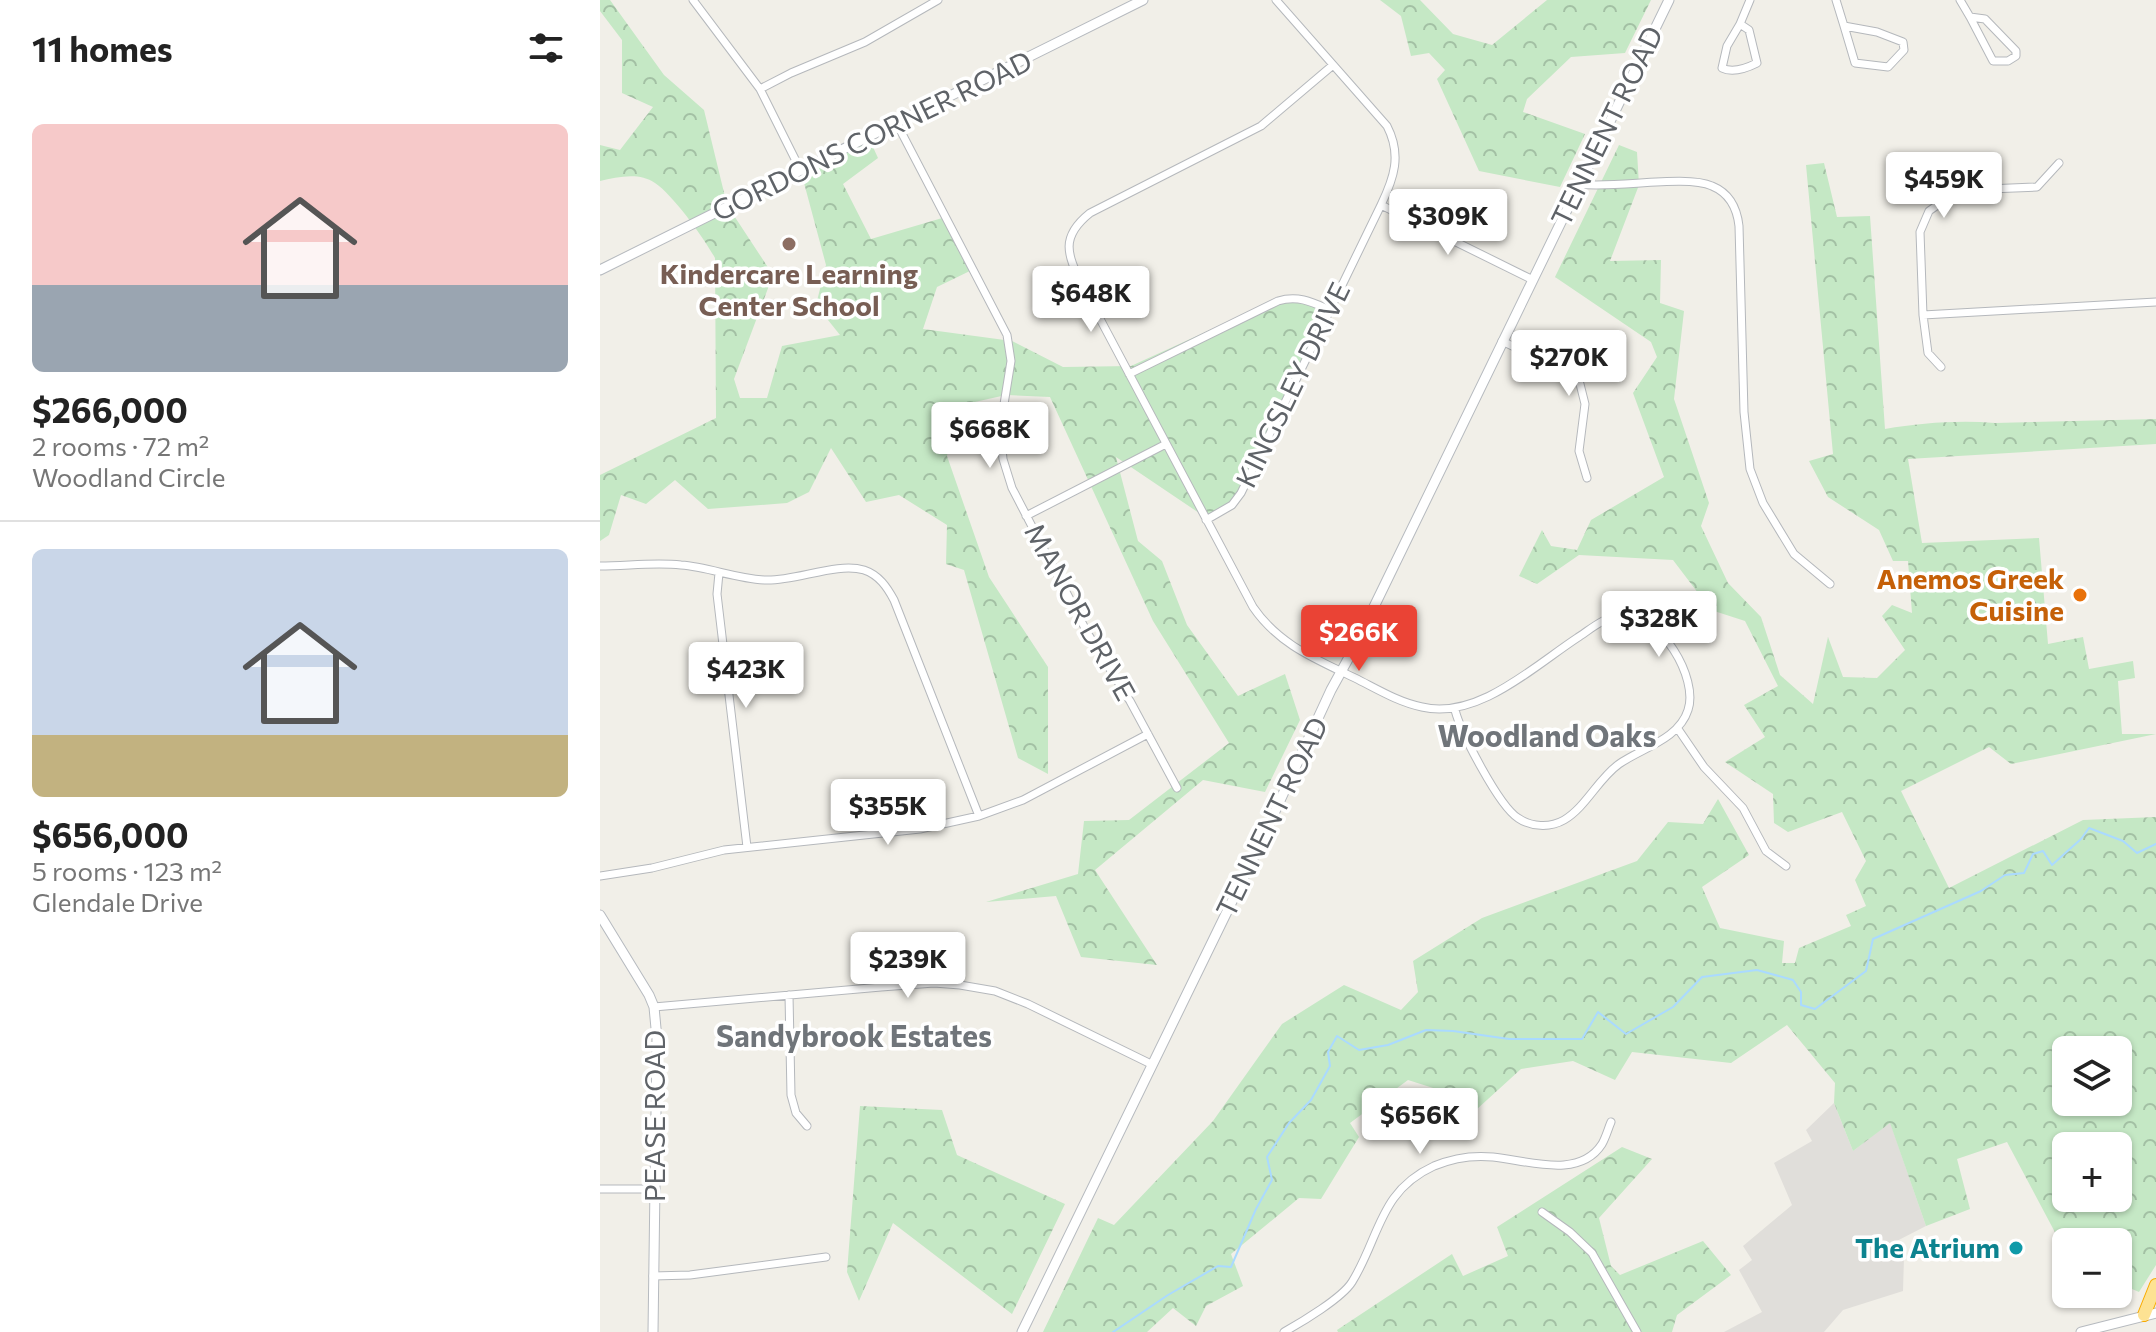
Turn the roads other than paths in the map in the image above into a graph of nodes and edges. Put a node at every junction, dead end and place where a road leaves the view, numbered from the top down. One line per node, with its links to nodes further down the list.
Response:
1 (693, 0): 13 (street)
2 (938, 0): 13 (street)
3 (1143, 0): 14 (street, GORDONS CORNER ROAD)
4 (1276, 0): 12 (street, KINGSLEY DRIVE)
5 (1669, 0): 17 (street, TENNENT ROAD)
6 (1750, 0): 10 (street)
7 (1836, 0): 11 (street)
8 (1960, 0): 9 (street)
9 (1970, 17): 9 (street)
10 (1740, 24): 10 (street)
11 (1844, 26): 11 (street)
12 (1333, 65): 18 (street, KINGSLEY DRIVE); 26 (street)
13 (760, 89): 16 (street)
14 (896, 122): 16 (street, GORDONS CORNER ROAD); 29 (street, MANOR DRIVE)
15 (2059, 163): 23 (street)
16 (800, 169): 19 (street, GORDONS CORNER ROAD)
17 (1579, 184): 20 (street, TENNENT ROAD); 33 (street)
18 (1381, 205): 20 (street); 22 (street, KINGSLEY DRIVE)
19 (600, 270)
20 (1531, 279): 24 (street, TENNENT ROAD)
21 (2156, 302): 23 (street)
22 (1330, 310): 26 (street); 30 (street, KINGSLEY DRIVE)
23 (1923, 315): 25 (street)
24 (1502, 341): 28 (street); 34 (street, TENNENT ROAD)
25 (1941, 367)
26 (1129, 374): 27 (street)
27 (1166, 444): 29 (street); 30 (street)
28 (1587, 478)
29 (1026, 516): 37 (street, MANOR DRIVE)
30 (1206, 520): 34 (street)
31 (600, 566): 32 (street)
32 (719, 573): 39 (street); 40 (street)
33 (1830, 584)
34 (1341, 672): 35 (street); 46 (street, TENNENT ROAD)
35 (1455, 710): 36 (street); 36 (street)
36 (1678, 729): 41 (street)
37 (1148, 734): 38 (street, MANOR DRIVE); 39 (street)
38 (1177, 788)
39 (979, 816): 40 (street)
40 (747, 847): 42 (street)
41 (1786, 866)
42 (600, 876)
43 (600, 915): 45 (street, PEASE ROAD)
44 (789, 995): 45 (street); 46 (street); 48 (street)
45 (654, 1007): 50 (street, PEASE ROAD)
46 (1151, 1064): 57 (street, TENNENT ROAD)
47 (1611, 1122): 58 (street)
48 (807, 1126)
49 (600, 1189): 50 (street)
50 (655, 1189): 53 (street, PEASE ROAD)
51 (1542, 1212): 59 (street)
52 (826, 1257): 53 (street)
53 (653, 1276): 56 (street, PEASE ROAD)
54 (2156, 1286): 55 (highway)
55 (2150, 1314): 60 (street)
56 (653, 1332)
57 (1022, 1332)
58 (1284, 1332)
59 (1637, 1332)
60 (2081, 1332)

